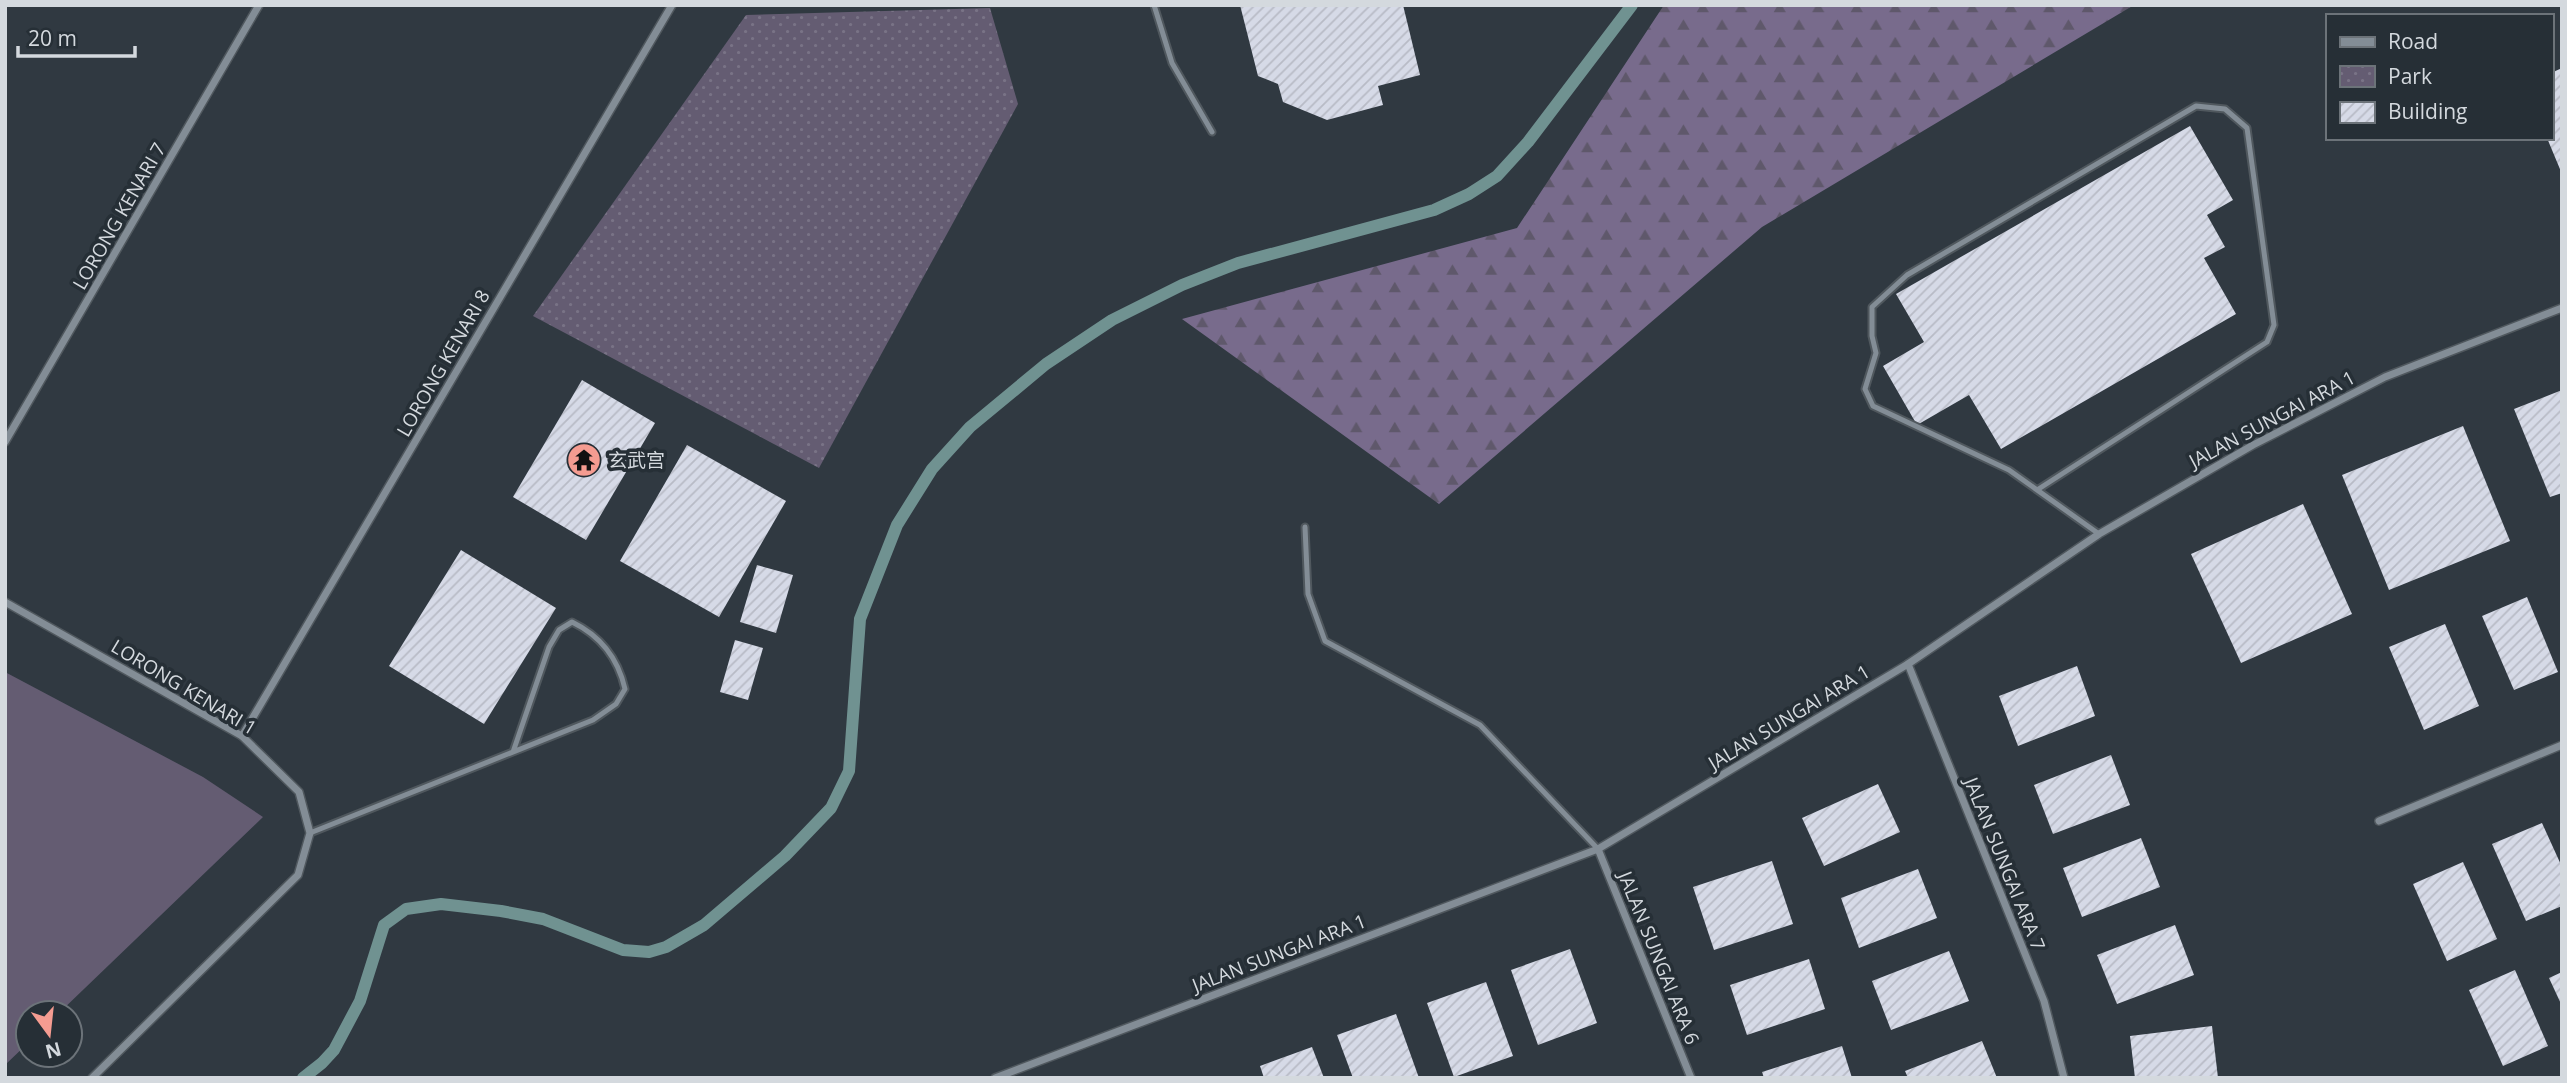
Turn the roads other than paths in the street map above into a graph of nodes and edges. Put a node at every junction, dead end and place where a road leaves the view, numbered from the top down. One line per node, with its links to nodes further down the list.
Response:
1 (260, 5): 6 (street, LORONG KENARI 7)
2 (672, 5): 12 (street, LORONG KENARI 8)
3 (1154, 5): 4 (lane)
4 (1212, 132)
5 (2562, 308): 9 (street, JALAN SUNGAI ARA 1)
6 (5, 442)
7 (2037, 489): 7 (lane); 9 (lane)
8 (1305, 527): 17 (lane)
9 (2099, 534): 11 (street, JALAN SUNGAI ARA 1)
10 (5, 602): 12 (street, LORONG KENARI 1)
11 (1908, 664): 17 (street, JALAN SUNGAI ARA 1); 21 (street, JALAN SUNGAI ARA 7)
12 (242, 736): 16 (street, LORONG KENARI 1)
13 (2562, 745): 15 (street)
14 (513, 752): 14 (lane); 16 (lane)
15 (2379, 821)
16 (310, 833): 18 (street)
17 (1598, 849): 19 (street, JALAN SUNGAI ARA 1); 20 (street, JALAN SUNGAI ARA 6)
18 (92, 1078)
19 (995, 1078)
20 (1691, 1078)
21 (2064, 1078)

